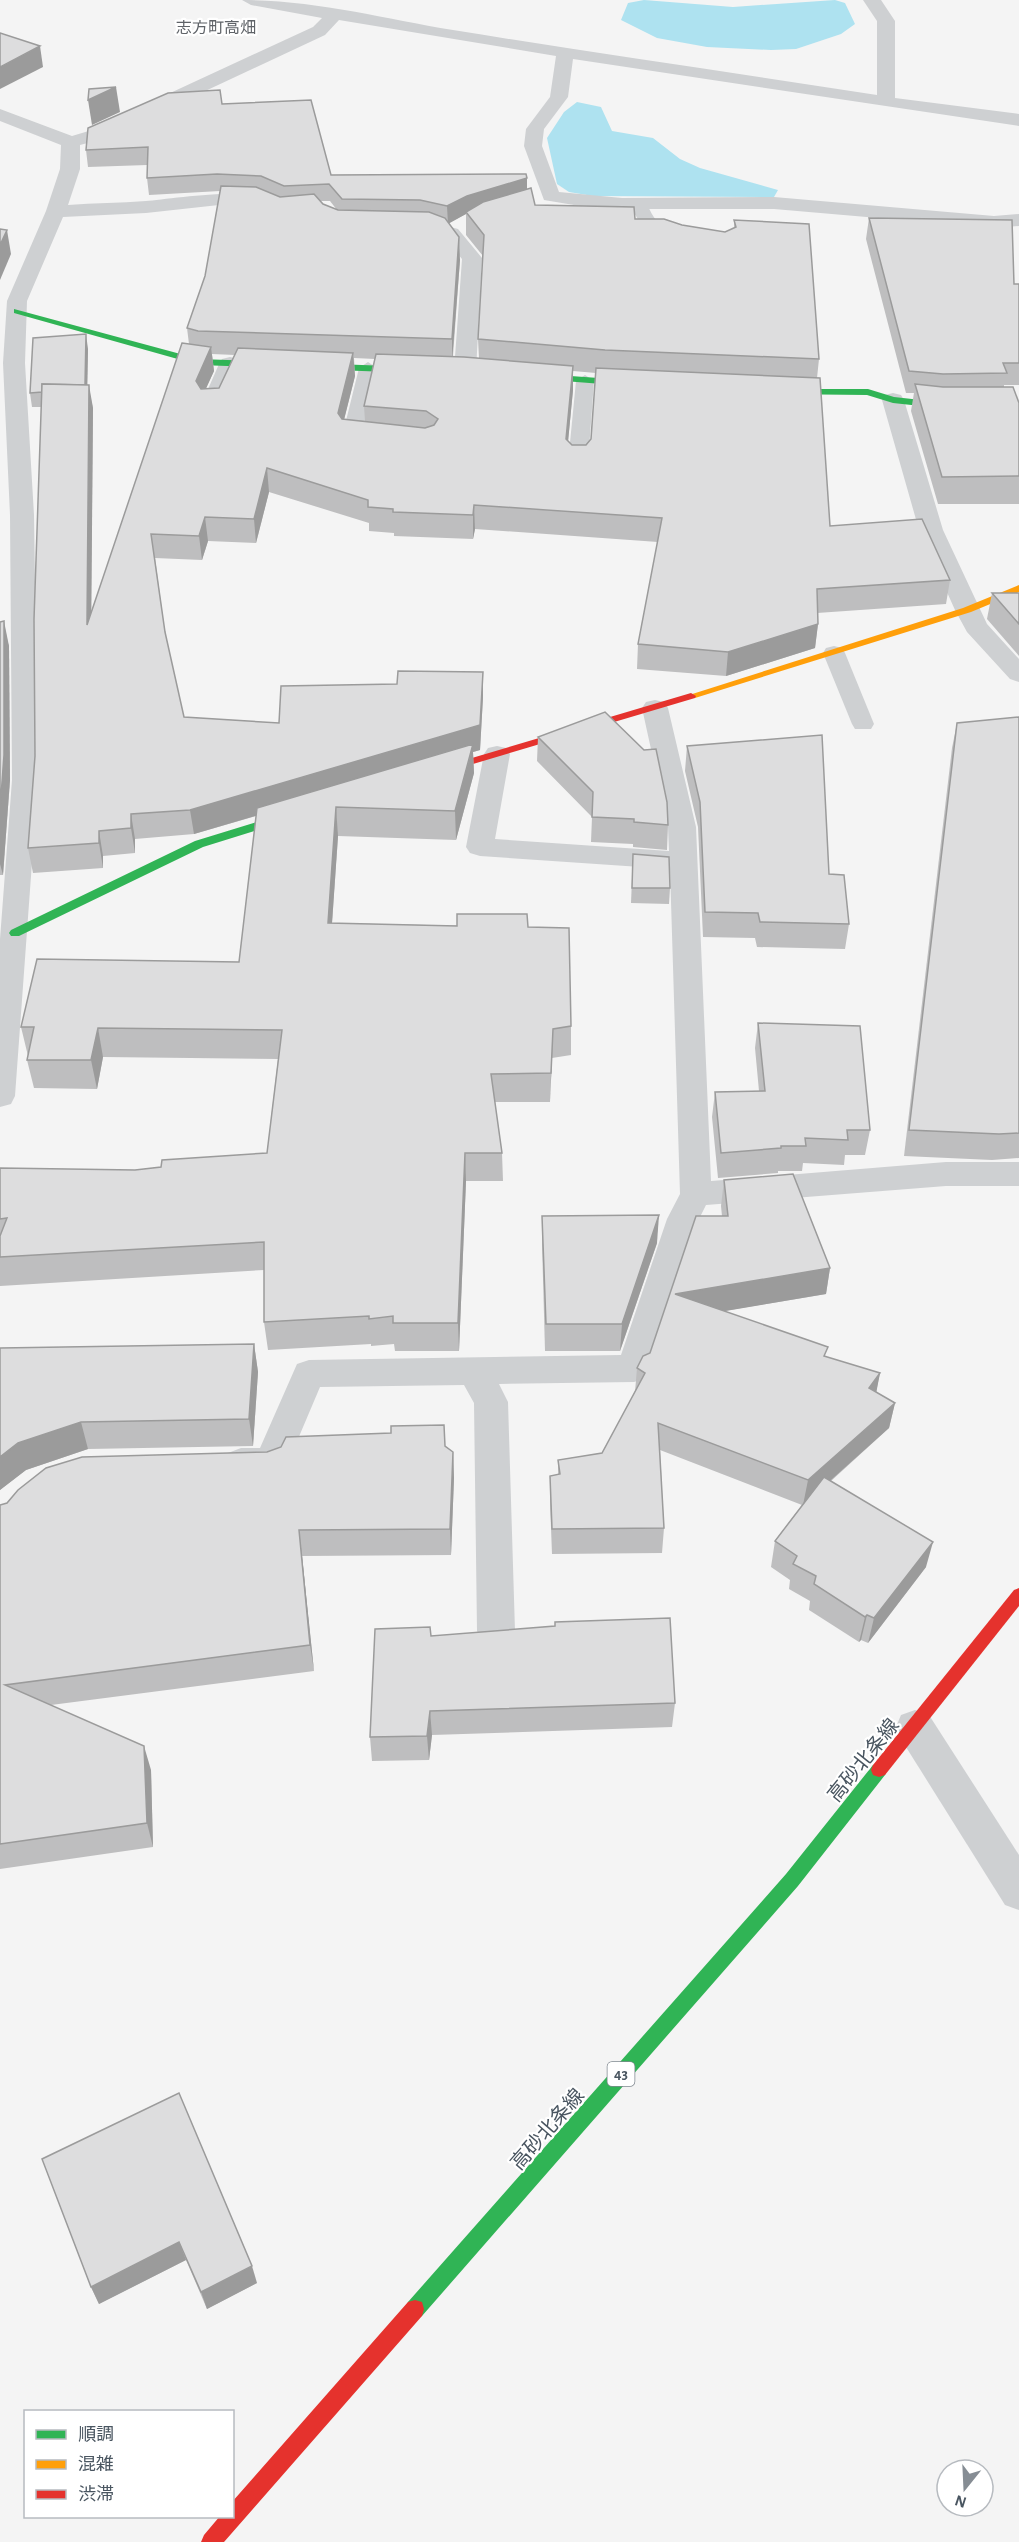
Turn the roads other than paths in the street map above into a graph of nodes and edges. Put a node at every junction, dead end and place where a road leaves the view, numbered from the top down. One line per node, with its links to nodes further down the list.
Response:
1 (251, 0): 4 (street)
2 (872, 0): 7 (street)
3 (387, 7): 5 (street)
4 (336, 13): 5 (street); 9 (street)
5 (372, 20): 6 (street)
6 (565, 52): 7 (street); 13 (street)
7 (886, 102): 10 (street)
8 (0, 115): 12 (street)
9 (135, 116)
10 (1019, 120)
11 (105, 130): 12 (street)
12 (71, 142): 16 (street)
13 (551, 196): 14 (street); 15 (street)
14 (529, 202)
15 (638, 203): 18 (street); 20 (lane)
16 (56, 211): 17 (street); 21 (street)
17 (282, 211)
18 (1019, 220)
19 (398, 224): 25 (street)
20 (690, 242)
21 (12, 305): 22 (street); 45 (street)
22 (230, 364): 23 (street); 32 (street)
23 (368, 368): 24 (street); 33 (lane)
24 (433, 370)
25 (465, 371)
26 (509, 375): 27 (street)
27 (585, 381): 28 (street); 34 (lane)
28 (652, 385)
29 (758, 391): 30 (street)
30 (893, 400): 31 (street); 36 (street)
31 (1019, 404)
32 (212, 405)
33 (394, 440)
34 (578, 463)
35 (1019, 588): 36 (street)
36 (967, 610): 37 (street); 38 (street)
37 (834, 653): 39 (street); 40 (lane)
38 (1019, 675)
39 (655, 708): 41 (street); 44 (street)
40 (863, 724)
41 (497, 754): 42 (street); 44 (street)
42 (421, 777)
43 (310, 810): 45 (street)
44 (683, 862): 48 (street)
45 (15, 933): 46 (street)
46 (0, 1096)
47 (1019, 1174): 48 (street)
48 (696, 1194): 49 (street)
49 (473, 1370): 50 (street); 52 (street)
50 (214, 1463)
51 (1019, 1594): 53 (street, 高砂北条線 / 43)
52 (496, 1632)
53 (915, 1728): 54 (street); 55 (street, 高砂北条線 / 43)
54 (1019, 1891)
55 (234, 2516)
56 (232, 2518): 57 (street, 高砂北条線 / 43)
57 (211, 2542)

